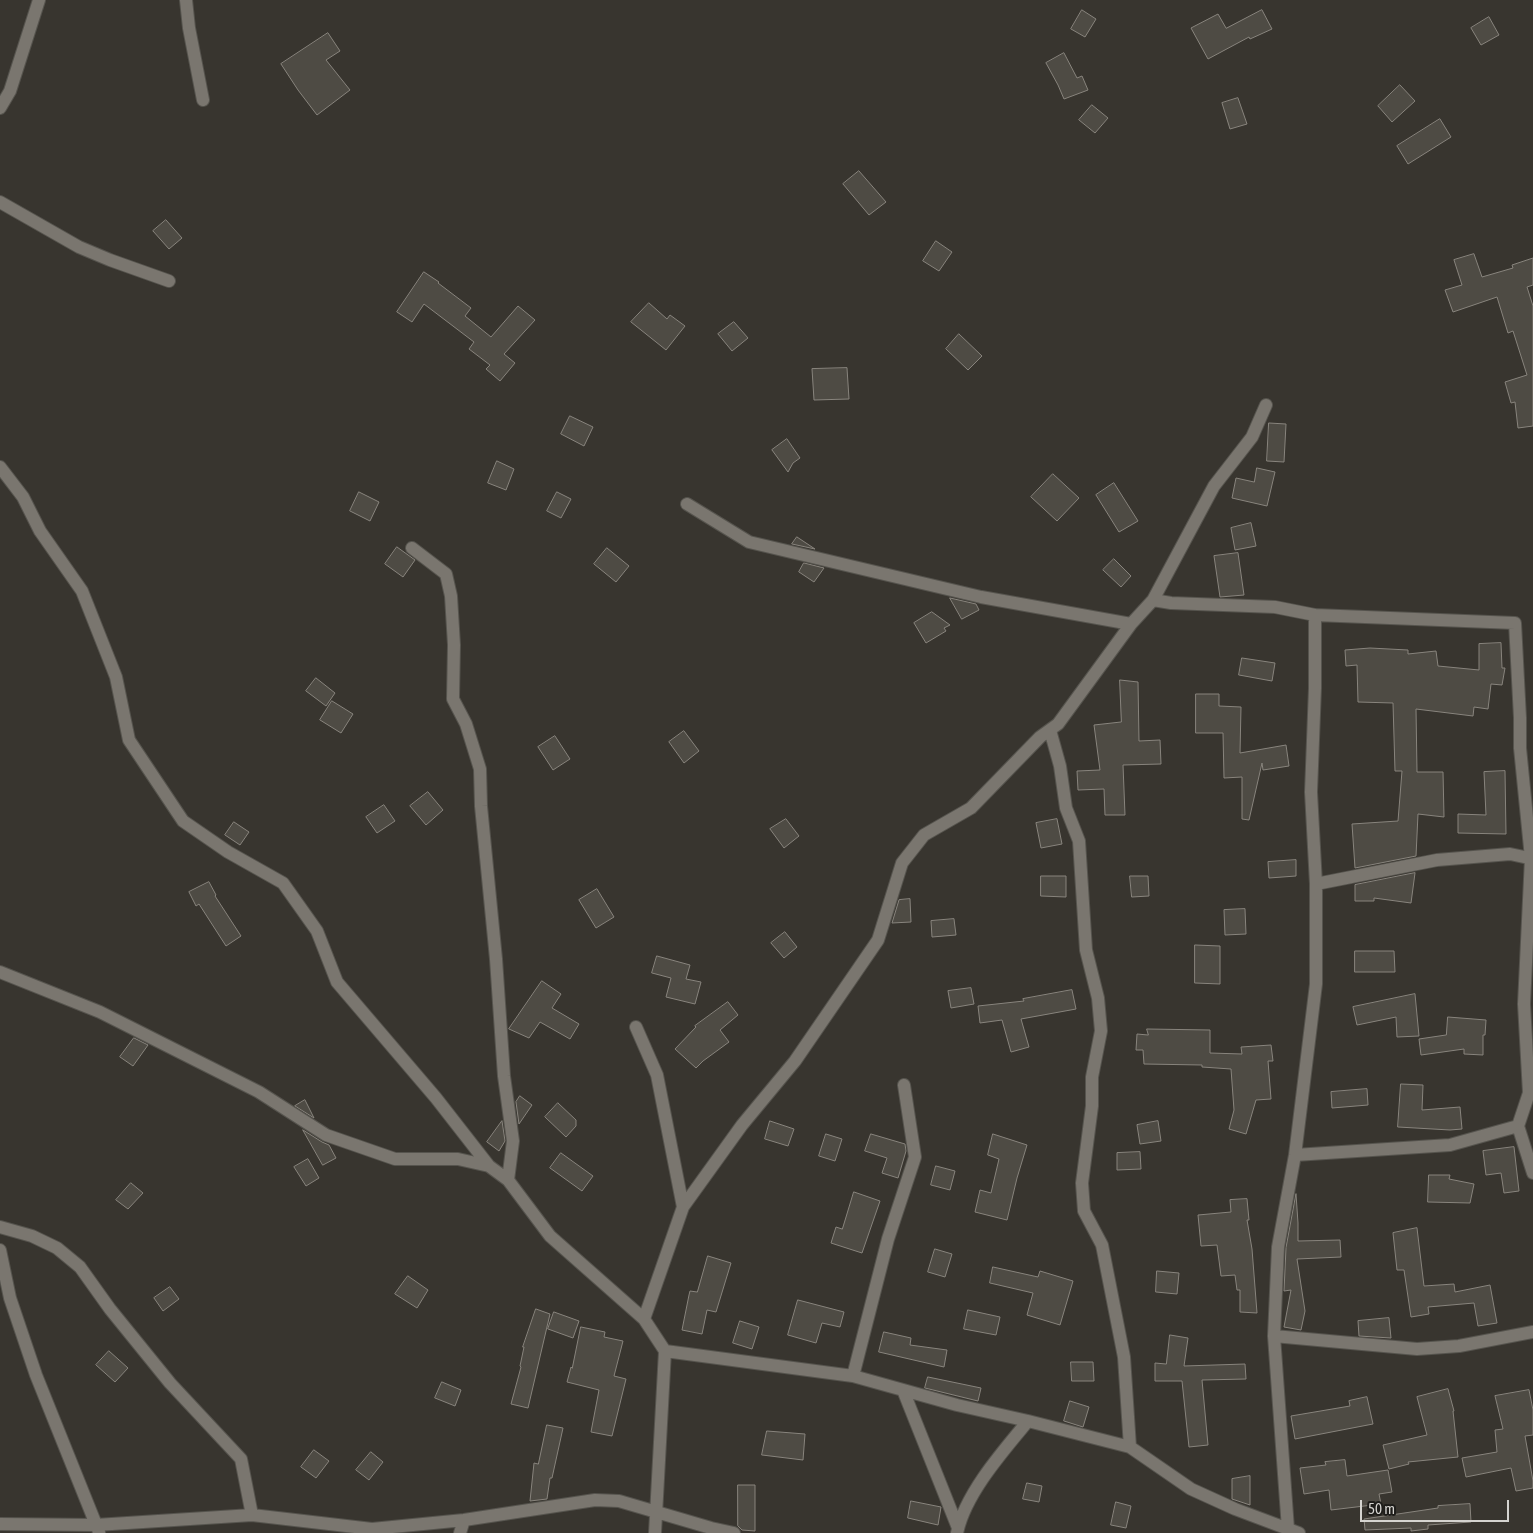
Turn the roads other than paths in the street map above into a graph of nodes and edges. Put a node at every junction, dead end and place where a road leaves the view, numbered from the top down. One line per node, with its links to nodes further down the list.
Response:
1 (38, 0): 4 (street)
2 (186, 0): 3 (street)
3 (203, 100)
4 (0, 108)
5 (0, 202): 6 (street)
6 (169, 281)
7 (1266, 405): 11 (street)
8 (0, 467): 22 (street)
9 (687, 504): 13 (street)
10 (412, 548): 24 (street)
11 (1153, 600): 12 (street); 13 (street)
12 (1315, 615): 15 (street); 16 (street)
13 (1131, 624): 14 (street)
14 (1050, 730): 25 (street); 35 (street)
15 (1532, 858): 16 (street); 20 (street)
16 (1316, 884): 21 (street)
17 (0, 972): 22 (street)
18 (636, 1027): 25 (street)
19 (904, 1085): 32 (street)
20 (1518, 1126): 21 (street); 23 (street)
21 (1295, 1155): 30 (street)
22 (489, 1166): 24 (street)
23 (1533, 1173)
24 (508, 1180): 28 (street)
25 (682, 1207): 28 (street)
26 (0, 1227): 37 (street)
27 (0, 1250): 40 (street)
28 (644, 1319): 31 (street)
29 (1533, 1332): 30 (street)
30 (1274, 1336): 42 (street)
31 (666, 1351): 32 (street); 36 (street)
32 (853, 1376): 33 (street)
33 (903, 1390): 34 (street); 41 (street)
34 (1028, 1421): 35 (street); 41 (street)
35 (1130, 1447): 42 (street)
36 (655, 1511): 38 (street); 44 (street); 45 (street)
37 (252, 1515): 38 (street); 40 (street)
38 (464, 1520): 43 (street)
39 (0, 1524): 40 (street)
40 (98, 1529)
41 (957, 1531)
42 (1294, 1531)
43 (460, 1533)
44 (654, 1533)
45 (734, 1533)

